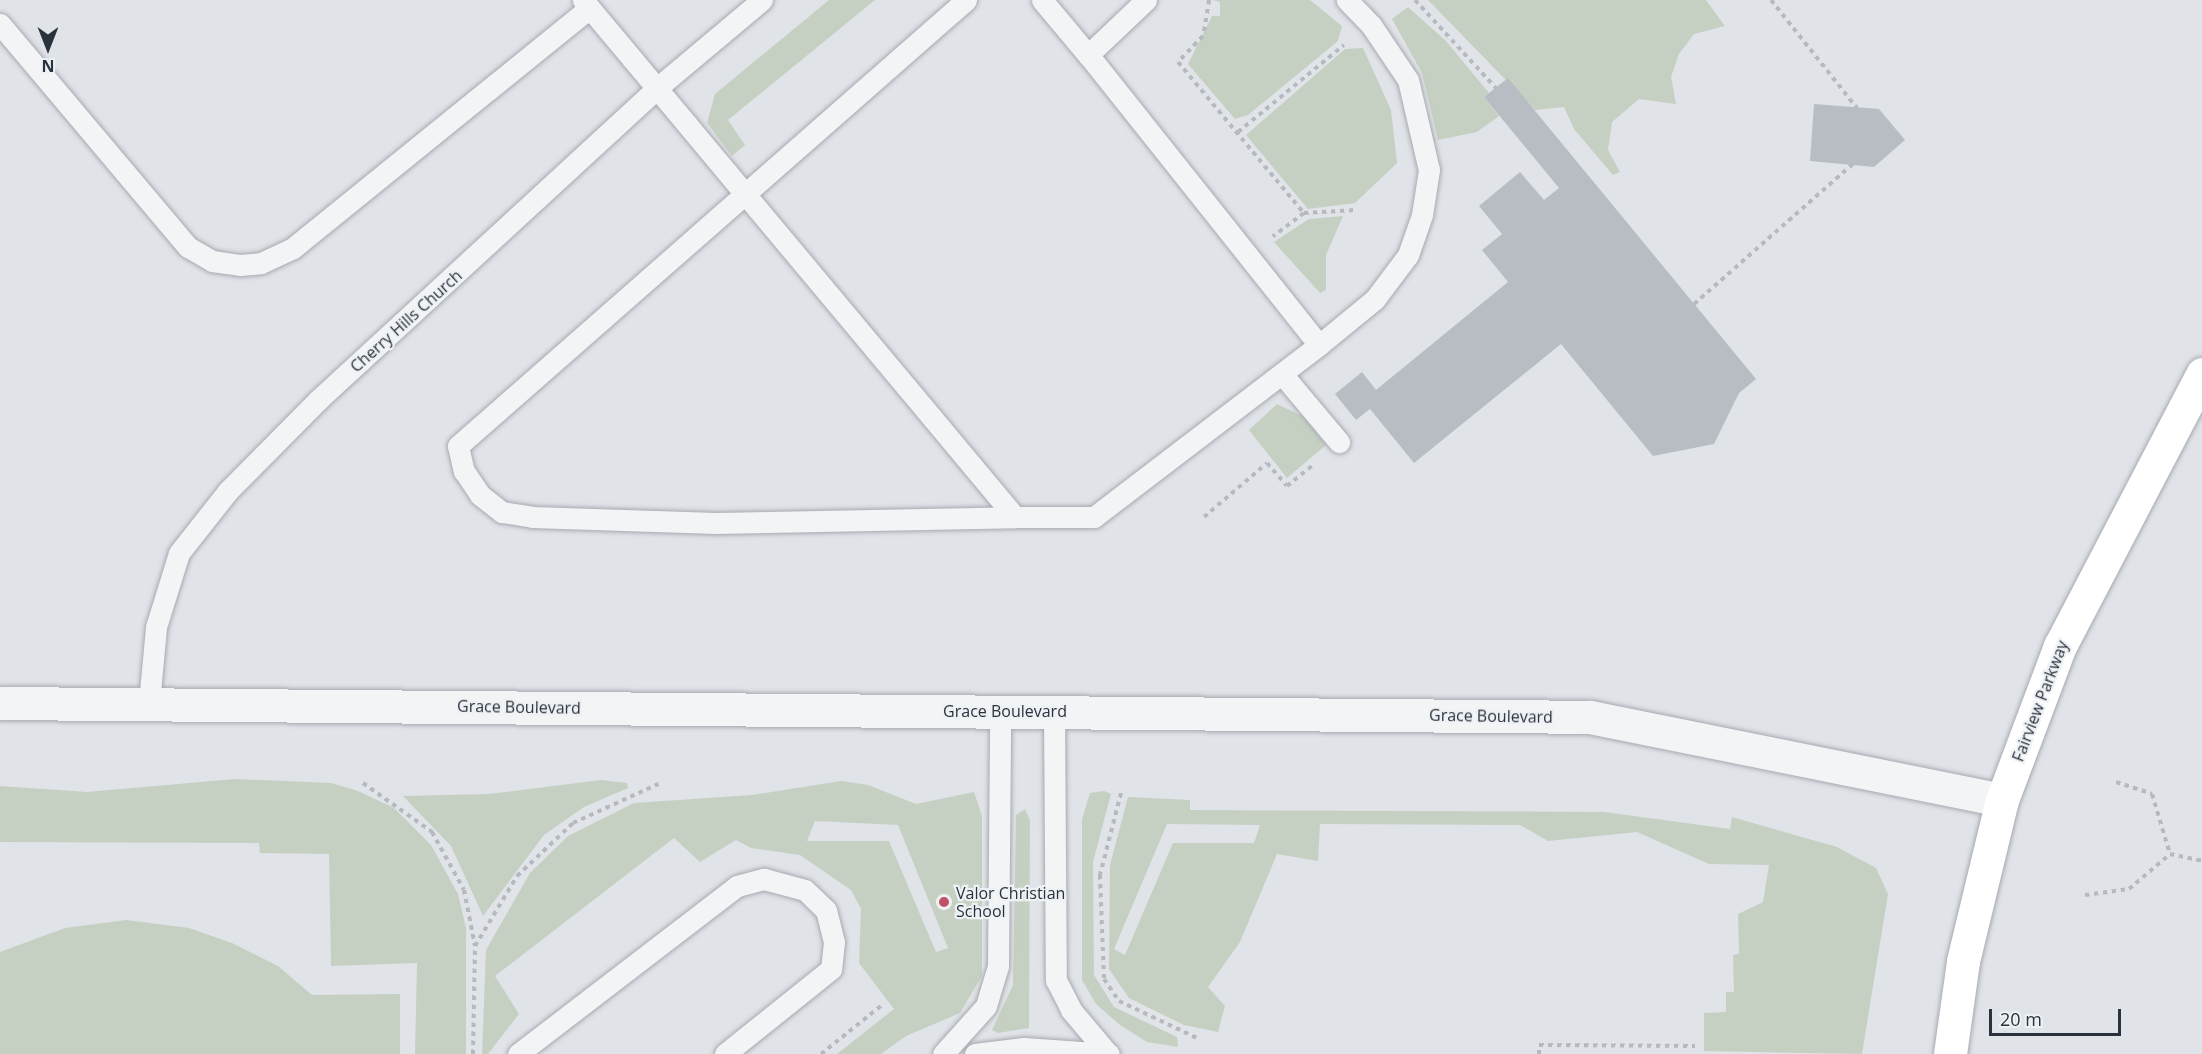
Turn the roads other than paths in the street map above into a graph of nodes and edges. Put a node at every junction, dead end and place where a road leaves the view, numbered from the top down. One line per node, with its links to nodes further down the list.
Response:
1 (762, 0): 9 (lane, Cherry Hills Church)
2 (966, 0): 10 (lane)
3 (1042, 0): 8 (lane)
4 (1146, 0): 8 (lane)
5 (1347, 0): 11 (lane)
6 (586, 4): 7 (lane); 9 (lane)
7 (0, 24)
8 (1088, 55): 11 (lane)
9 (657, 88): 10 (lane); 17 (lane, Cherry Hills Church)
10 (743, 192): 15 (lane); 15 (lane)
11 (1319, 345): 12 (lane)
12 (1282, 374): 14 (lane); 15 (lane)
13 (2202, 374): 20 (main road, Fairview Parkway)
14 (1340, 442)
15 (1015, 518)
16 (0, 703): 17 (street, Grace Boulevard)
17 (149, 704): 18 (street, Grace Boulevard)
18 (1000, 712): 19 (street, Grace Boulevard); 23 (lane)
19 (1054, 712): 20 (street, Grace Boulevard); 25 (lane)
20 (2002, 800): 26 (main road, Fairview Parkway)
21 (518, 1054): 22 (lane)
22 (725, 1054)
23 (943, 1054)
24 (975, 1054): 25 (lane)
25 (1108, 1054)
26 (1950, 1054)

